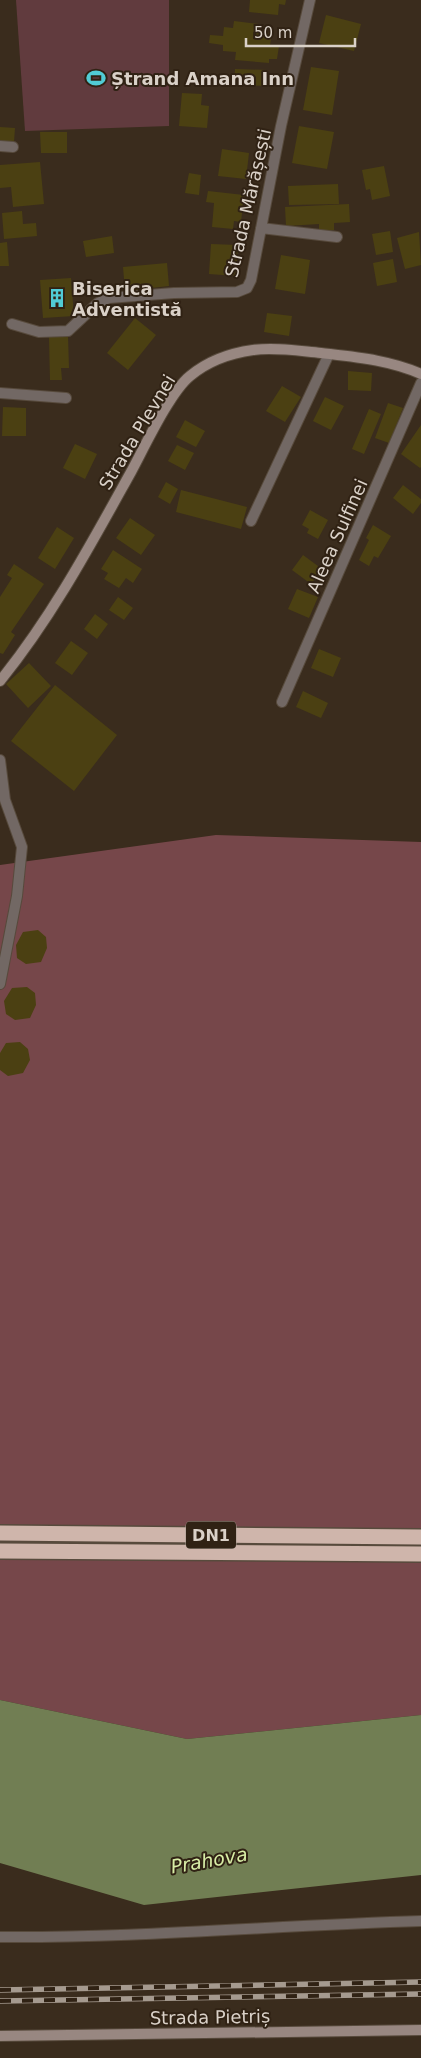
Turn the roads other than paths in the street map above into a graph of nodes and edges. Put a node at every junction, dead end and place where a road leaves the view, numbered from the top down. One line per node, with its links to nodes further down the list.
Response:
1 (310, 0): 4 (street, Strada Mărășești)
2 (0, 146): 3 (street)
3 (13, 147)
4 (261, 228): 5 (street); 6 (street, Strada Mărășești)
5 (337, 237)
6 (12, 324)
7 (329, 354): 8 (main road, Strada Plevnei); 12 (street); 13 (main road, Strada Plevnei)
8 (421, 374)
9 (421, 383): 14 (street, Aleea Sulfinei)
10 (0, 393): 11 (street)
11 (66, 398)
12 (250, 521)
13 (0, 681)
14 (282, 702)
15 (0, 760): 16 (street)
16 (0, 984)
17 (0, 1533): 18 (highway, DN1)
18 (421, 1537)
19 (0, 1551): 20 (highway, DN1)
20 (421, 1554)
21 (421, 1921): 22 (street)
22 (0, 1937)
23 (421, 2030): 24 (main road, Strada Pietriș)
24 (0, 2036)

